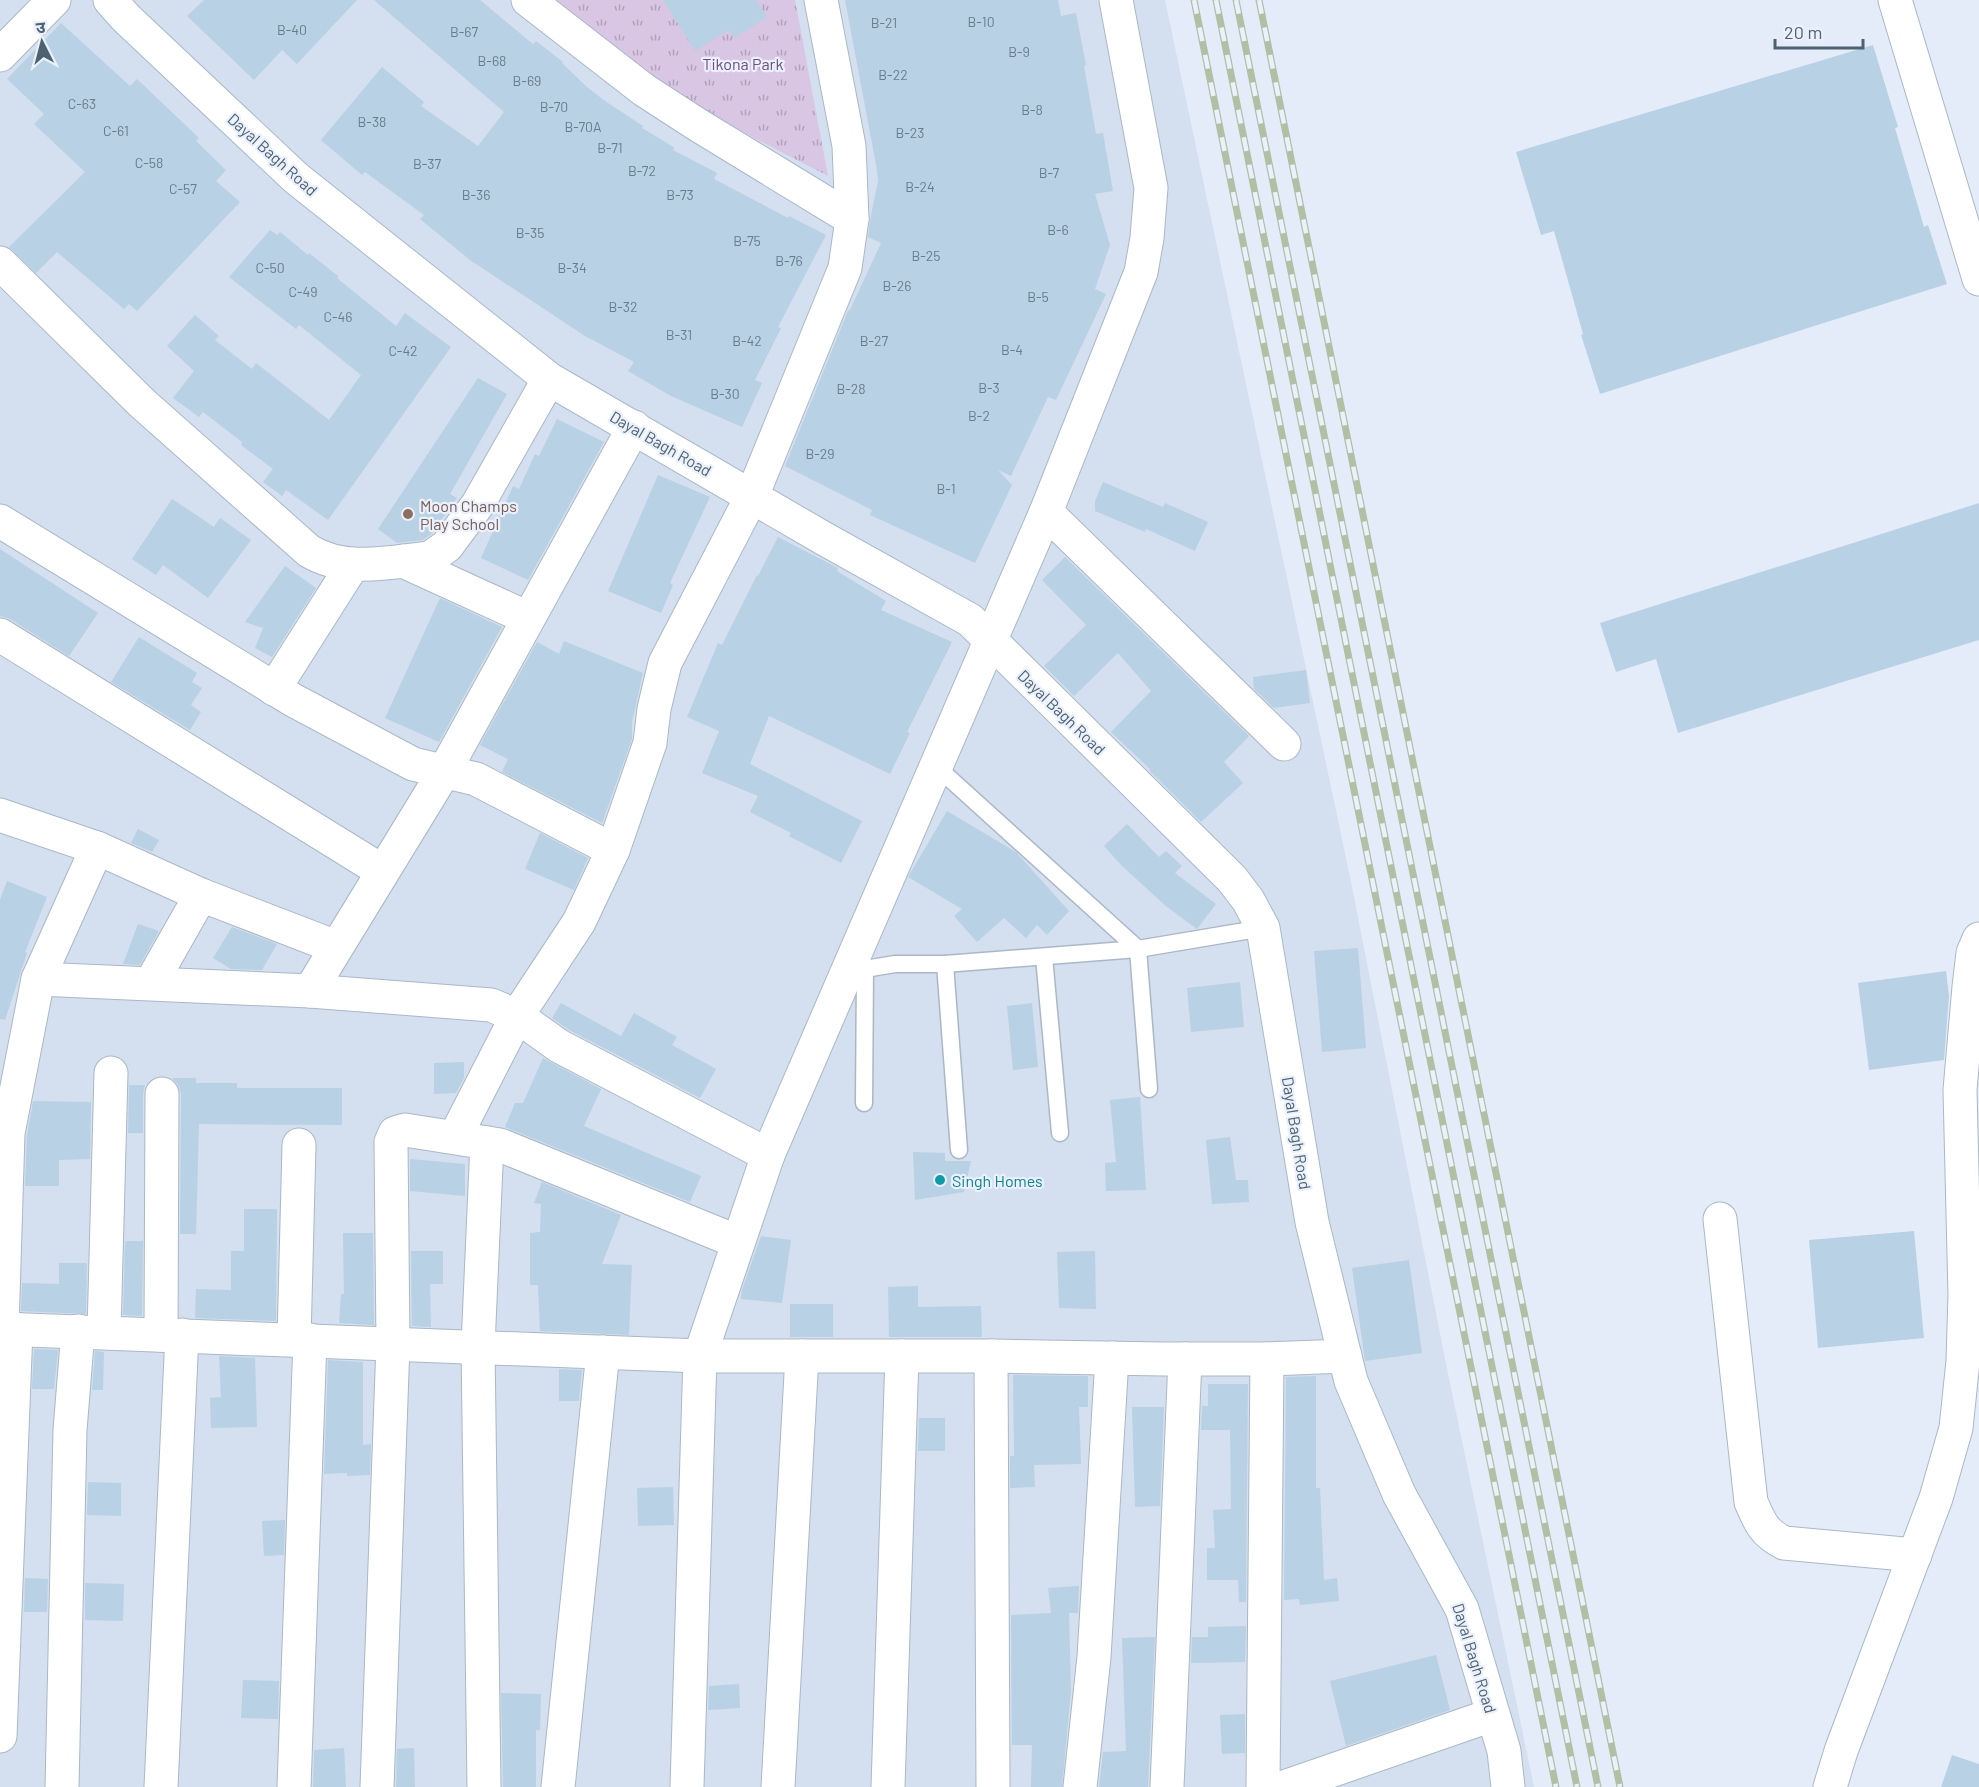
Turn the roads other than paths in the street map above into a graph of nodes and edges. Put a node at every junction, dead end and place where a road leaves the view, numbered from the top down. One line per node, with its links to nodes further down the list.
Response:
1 (54, 0): 7 (street)
2 (110, 0): 11 (street, Dayal Bagh Road)
3 (528, 0): 8 (street)
4 (821, 0): 8 (street)
5 (1116, 0): 14 (street)
6 (1895, 0): 10 (street)
7 (0, 55)
8 (852, 219): 13 (street)
9 (0, 263): 17 (street)
10 (1979, 279)
11 (549, 379): 12 (street, Dayal Bagh Road); 16 (street)
12 (634, 427): 13 (street, Dayal Bagh Road); 18 (street)
13 (752, 496): 20 (street, Dayal Bagh Road); 27 (street)
14 (1046, 512): 20 (street); 22 (street)
15 (0, 521): 21 (street)
16 (402, 561): 17 (street); 18 (street)
17 (352, 566): 21 (street)
18 (528, 618): 24 (street)
19 (0, 635): 28 (street)
20 (991, 642): 23 (street); 30 (street, Dayal Bagh Road)
21 (274, 689): 24 (street)
22 (1284, 744)
23 (937, 767): 33 (lane); 36 (street)
24 (444, 772): 27 (street); 28 (street)
25 (0, 815): 26 (street)
26 (97, 848): 29 (street); 37 (street)
27 (613, 850): 40 (street)
28 (382, 871): 32 (street)
29 (201, 896): 32 (street); 38 (street)
30 (1263, 928): 33 (lane); 64 (street, Dayal Bagh Road)
31 (1979, 939): 68 (street)
32 (336, 947): 39 (street)
33 (1138, 949): 34 (lane); 42 (lane)
34 (1044, 957): 35 (lane); 45 (lane)
35 (945, 964): 36 (lane); 49 (lane)
36 (858, 969): 44 (lane); 50 (street)
37 (38, 979): 38 (street); 53 (street)
38 (151, 983): 39 (street)
39 (310, 991): 40 (street)
40 (517, 1016): 46 (street); 50 (street)
41 (111, 1073): 54 (street)
42 (1149, 1089)
43 (162, 1094): 55 (street)
44 (864, 1103)
45 (1060, 1133)
46 (455, 1137): 47 (street); 57 (street)
47 (487, 1143): 52 (street); 58 (street)
48 (298, 1145): 56 (street)
49 (959, 1150)
50 (768, 1155): 52 (street)
51 (1720, 1219): 68 (street)
52 (738, 1242): 60 (street)
53 (6, 1329): 54 (street); 70 (street)
54 (91, 1332): 55 (street); 71 (street)
55 (172, 1335): 56 (street); 72 (street)
56 (302, 1340): 57 (street); 73 (street)
57 (393, 1344): 58 (street); 74 (street)
58 (478, 1346): 59 (street); 75 (street)
59 (603, 1352): 60 (street); 76 (street)
60 (700, 1356): 61 (street); 77 (street)
61 (802, 1356): 62 (street); 78 (street)
62 (902, 1356): 63 (street); 79 (street)
63 (991, 1356): 65 (street); 80 (street)
64 (1345, 1356): 67 (street); 69 (street, Dayal Bagh Road)
65 (1112, 1358): 66 (street); 81 (street)
66 (1185, 1359): 67 (street); 82 (street)
67 (1267, 1359): 83 (street)
68 (1915, 1555): 86 (street)
69 (1492, 1715): 84 (street); 85 (street, Dayal Bagh Road)
70 (0, 1736)
71 (62, 1787)
72 (161, 1787)
73 (294, 1787)
74 (377, 1787)
75 (484, 1787)
76 (558, 1787)
77 (687, 1787)
78 (778, 1787)
79 (888, 1787)
80 (993, 1787)
81 (1080, 1787)
82 (1167, 1787)
83 (1263, 1787)
84 (1284, 1787)
85 (1508, 1787)
86 (1830, 1787)

